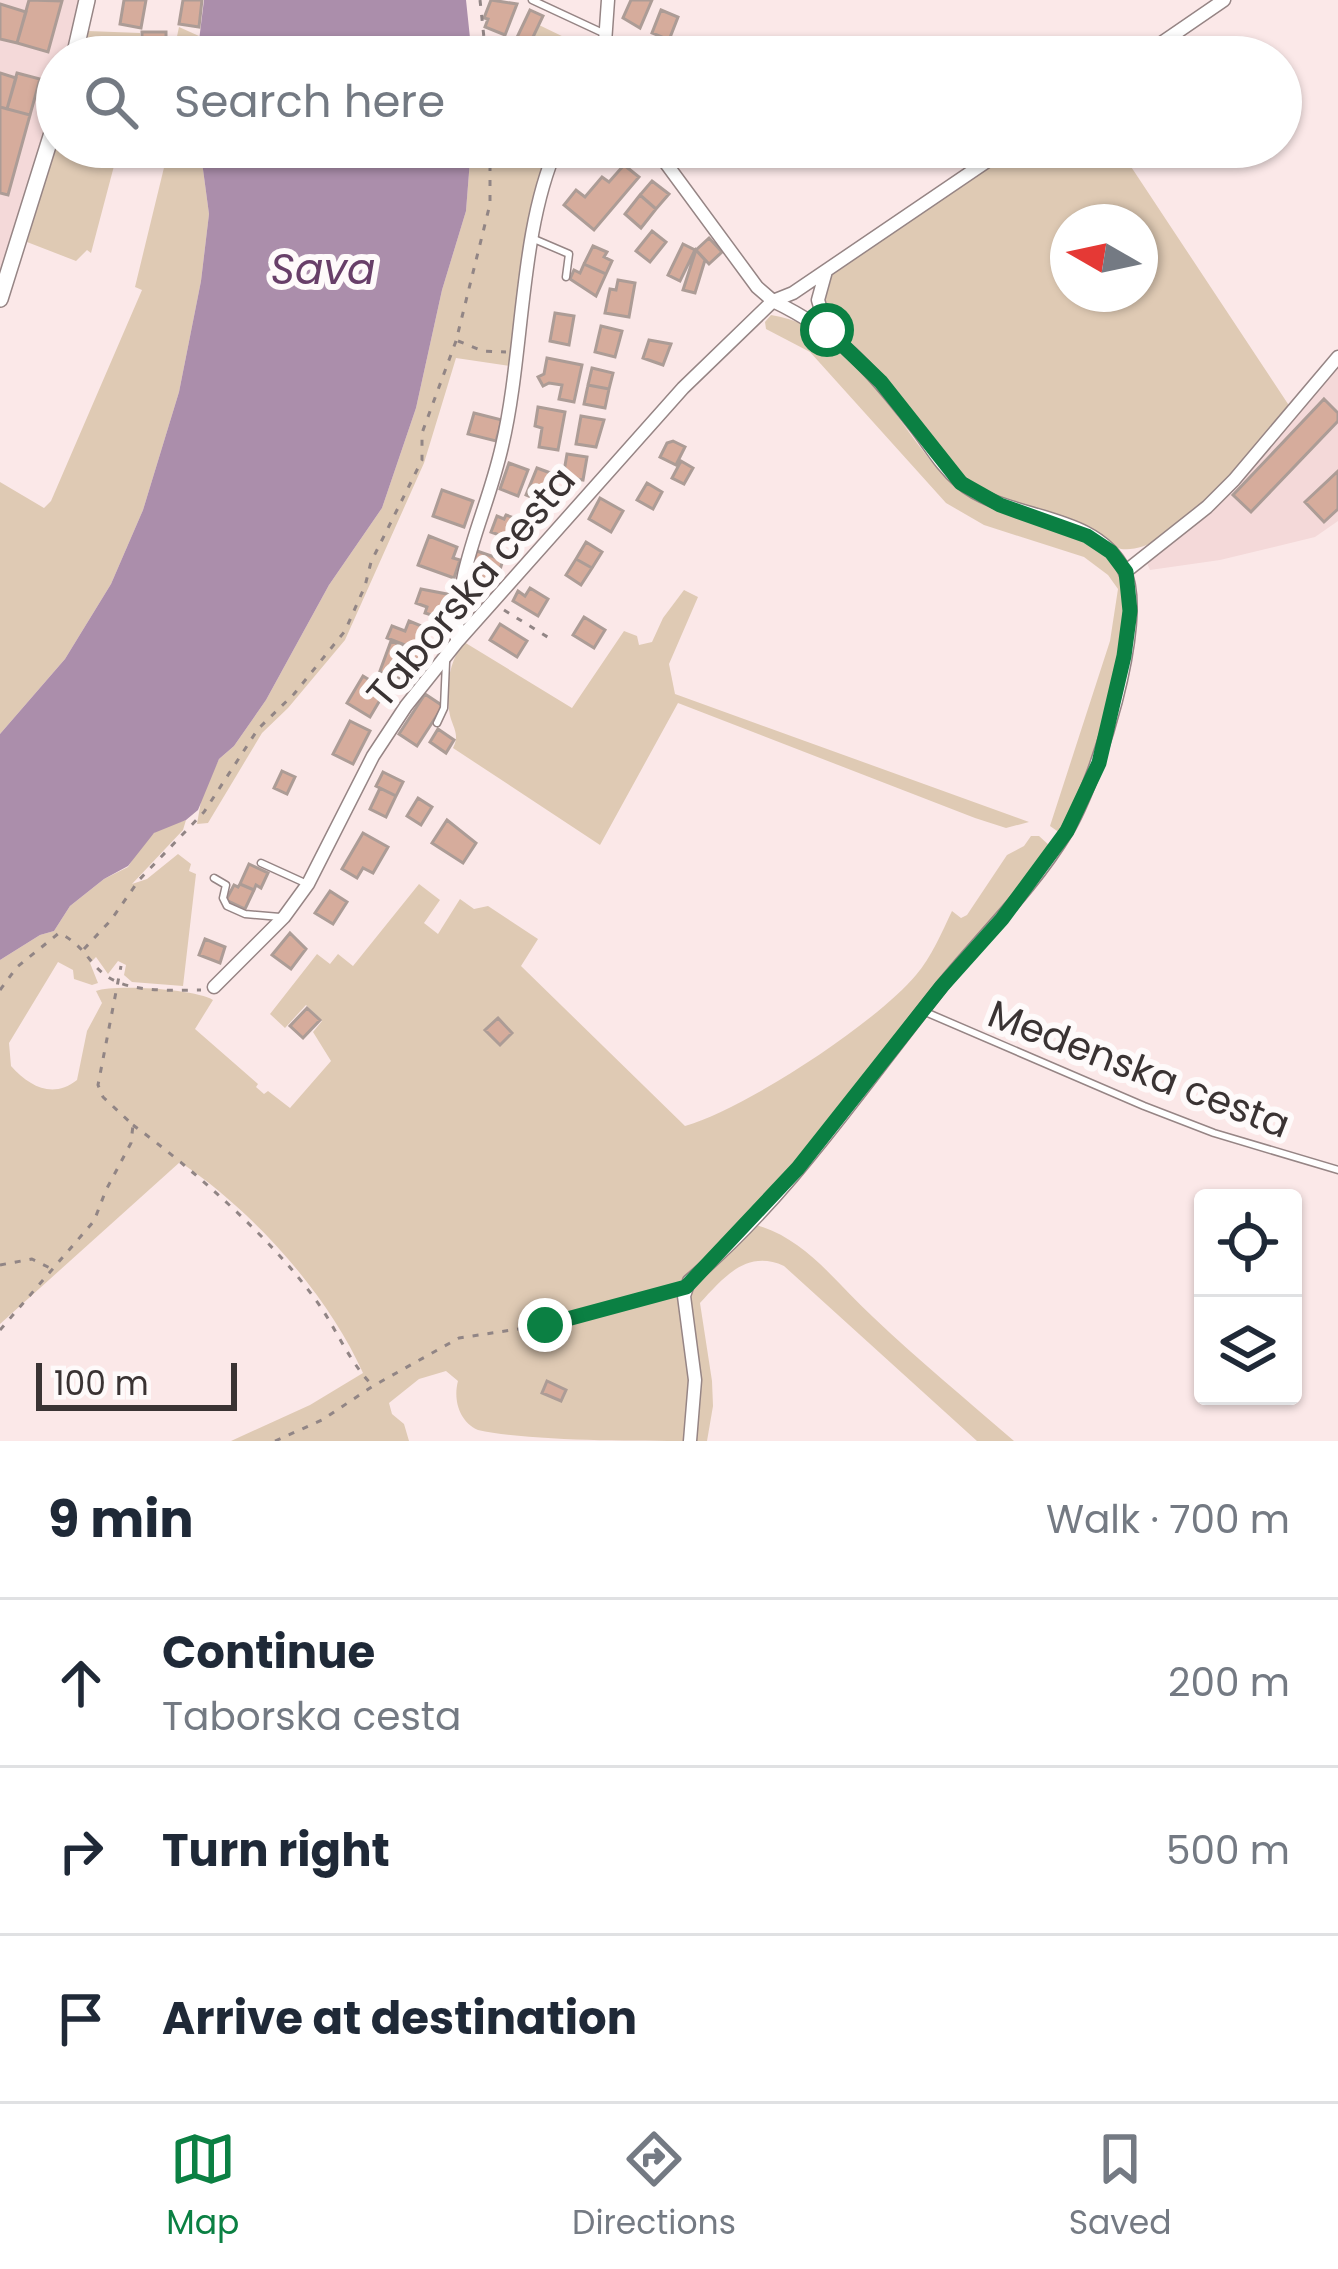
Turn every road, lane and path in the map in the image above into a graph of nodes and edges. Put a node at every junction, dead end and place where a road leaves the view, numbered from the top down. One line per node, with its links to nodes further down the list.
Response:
1 (87, 0): 7 (street)
2 (480, 0): 8 (path)
3 (532, 0): 6 (lane)
4 (608, 0): 6 (street)
5 (1224, 0): 10 (street)
6 (603, 33): 9 (street)
7 (79, 36)
8 (484, 36)
9 (603, 36)
10 (1172, 36)
11 (41, 168): 19 (street)
12 (490, 168): 22 (path)
13 (550, 168): 16 (street)
14 (669, 168): 20 (street)
15 (977, 168): 17 (street)
16 (534, 239): 18 (lane); 23 (street)
17 (827, 270): 20 (street, Taborska cesta); 21 (street)
18 (566, 277)
19 (0, 299)
20 (773, 301): 21 (street); 26 (street, Taborska cesta)
21 (827, 330): 25 (street)
22 (456, 340): 23 (path); 35 (path)
23 (516, 356): 28 (street)
24 (1338, 357): 25 (street)
25 (1126, 572): 40 (street)
26 (492, 603): 27 (path); 28 (street, Taborska cesta)
27 (554, 641)
28 (457, 642): 29 (street, Taborska cesta)
29 (446, 658): 30 (lane); 33 (street, Taborska cesta)
30 (436, 723)
31 (261, 863): 33 (lane)
32 (214, 878): 34 (lane)
33 (308, 884): 34 (street, Taborska cesta)
34 (284, 917): 38 (street, Taborska cesta)
35 (84, 950): 37 (path); 39 (path)
36 (121, 966): 37 (path)
37 (116, 981): 38 (path); 41 (path)
38 (214, 987)
39 (0, 990)
40 (923, 1011): 42 (lane, Medenska cesta); 45 (street)
41 (133, 1125): 44 (path); 47 (path)
42 (1338, 1170)
43 (0, 1265): 44 (path)
44 (54, 1270): 46 (path)
45 (686, 1287): 47 (path); 49 (street)
46 (0, 1330)
47 (373, 1386): 48 (path)
48 (275, 1441)
49 (690, 1441)

